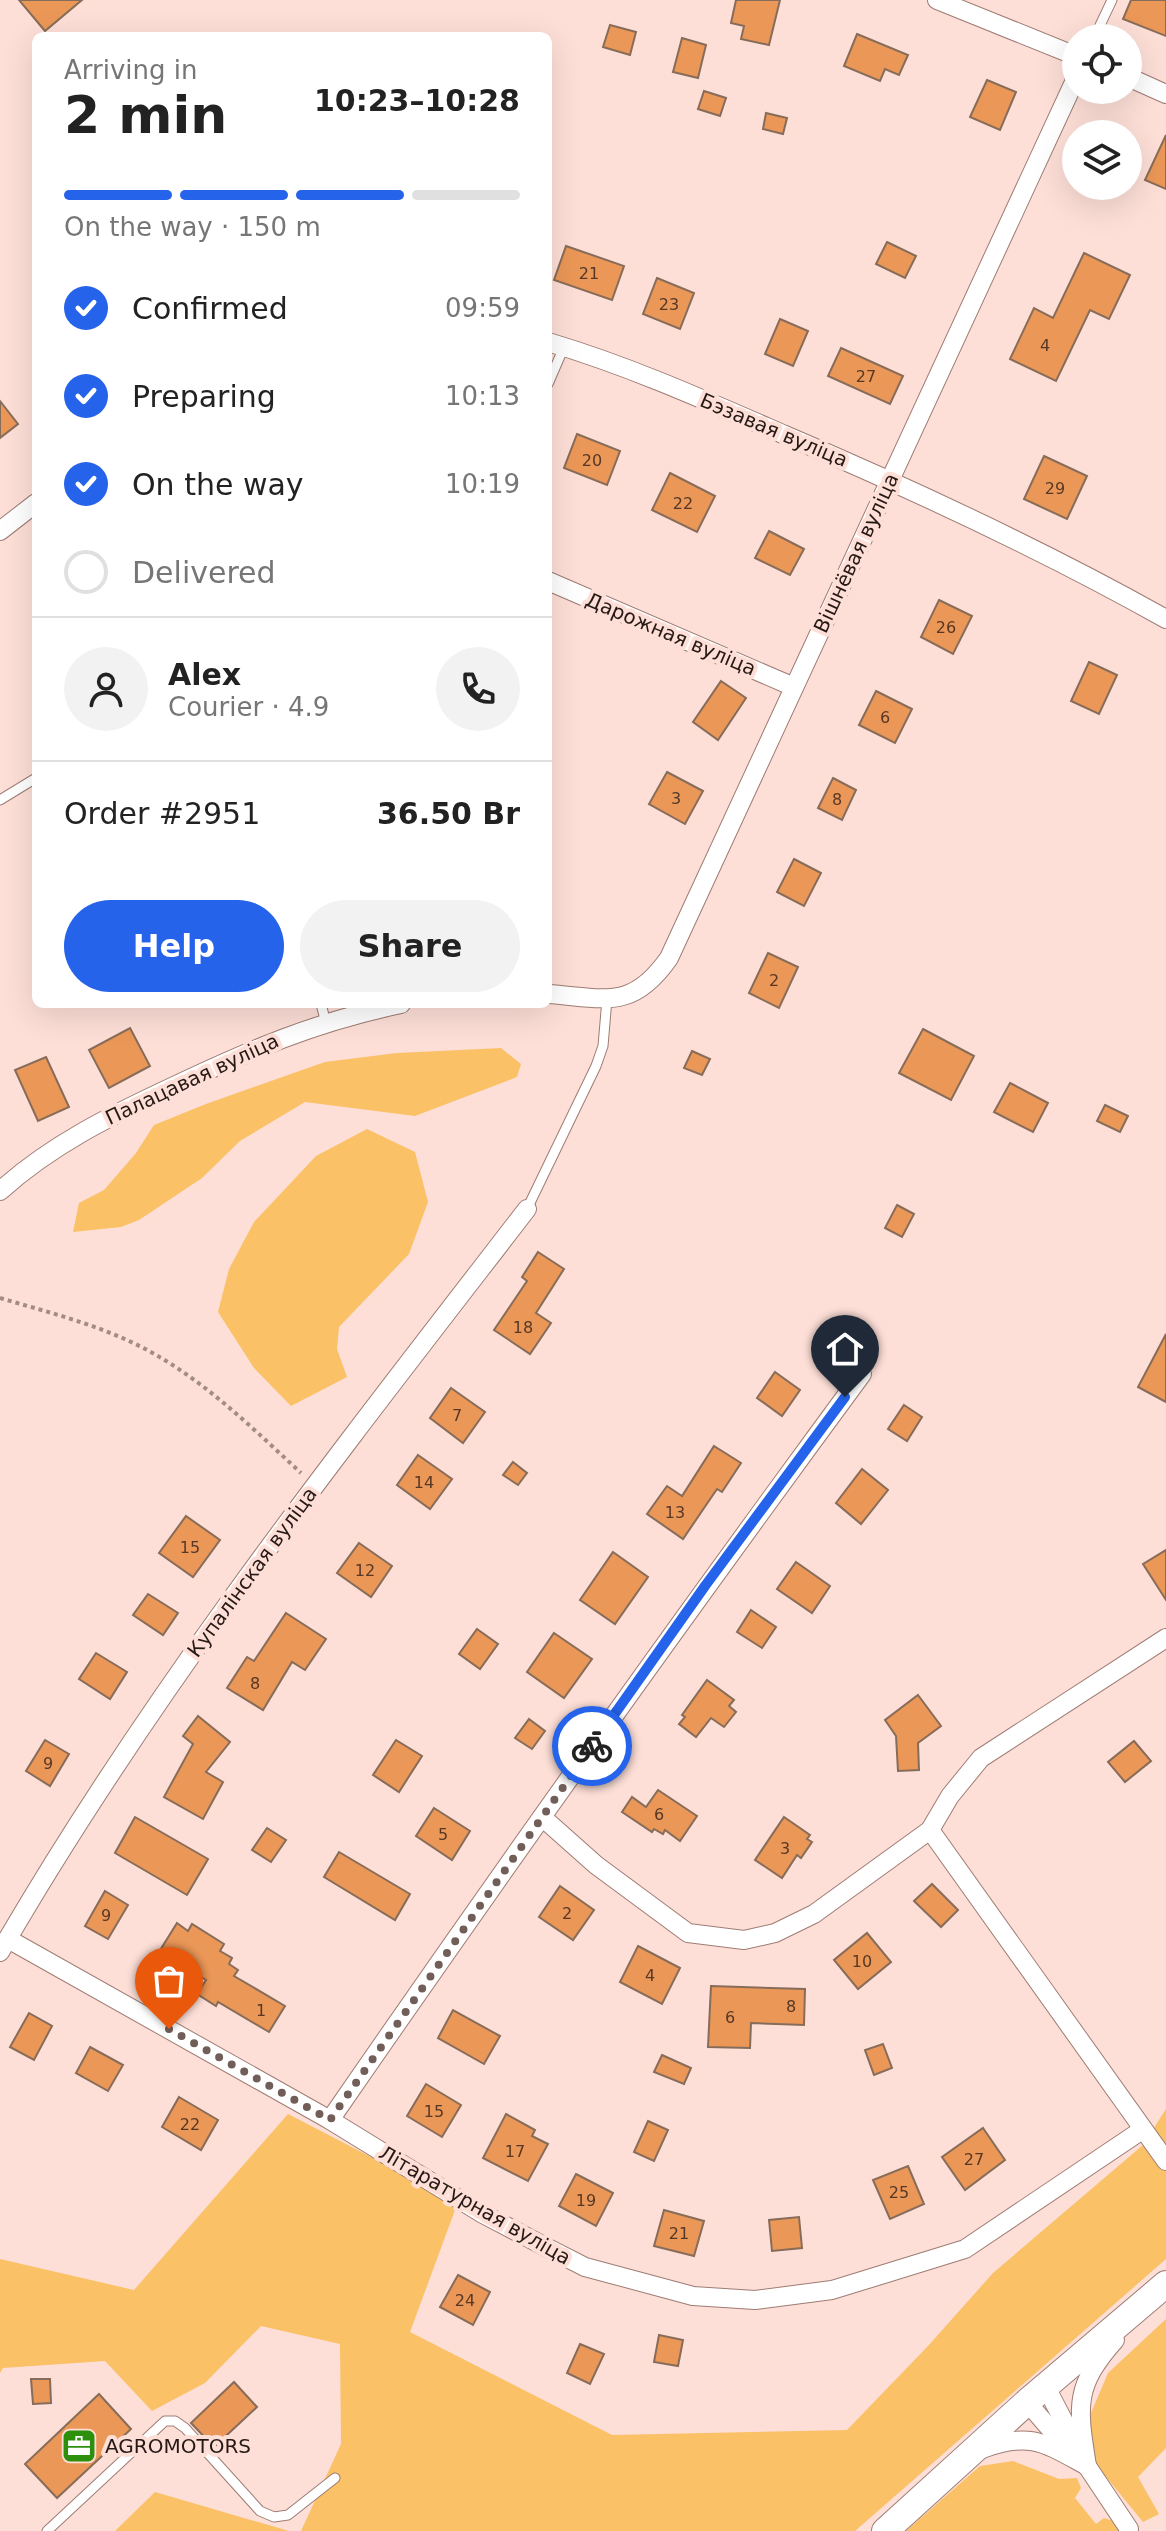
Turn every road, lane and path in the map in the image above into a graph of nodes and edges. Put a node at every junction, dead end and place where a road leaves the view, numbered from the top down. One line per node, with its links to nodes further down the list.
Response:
1 (937, 0): 4 (street)
2 (1112, 0): 3 (lane)
3 (1101, 24)
4 (1062, 50)
5 (1142, 83): 6 (street)
6 (1166, 94)
7 (1064, 104): 10 (street, Вішнёвая вуліца)
8 (556, 344): 9 (lane); 10 (street, Бэзавая вуліца)
9 (552, 364)
10 (890, 480): 14 (street, Бэзавая вуліца); 15 (street, Вішнёвая вуліца)
11 (32, 506): 12 (street)
12 (0, 531)
13 (552, 583): 15 (street, Дарожная вуліца)
14 (1166, 619)
15 (794, 687): 19 (street, Вішнёвая вуліца)
16 (32, 780): 17 (lane)
17 (0, 800)
18 (552, 994): 19 (street)
19 (607, 999): 24 (lane)
20 (322, 1008): 22 (lane)
21 (385, 1008): 22 (street, Палацавая вуліца)
22 (326, 1023): 23 (street, Палацавая вуліца)
23 (0, 1191)
24 (527, 1209): 27 (street, Купалінская вуліца)
25 (0, 1298): 27 (path)
26 (862, 1374): 29 (street)
27 (315, 1485): 31 (street, Купалінская вуліца)
28 (1166, 1638): 30 (street)
29 (542, 1817): 30 (street); 32 (street)
30 (930, 1830): 33 (street)
31 (4, 1945): 32 (street, Літаратурная вуліца)
32 (330, 2120): 33 (street, Літаратурная вуліца)
33 (1142, 2130): 34 (street)
34 (1166, 2161)
35 (1163, 2287): 36 (main road); 38 (street)
36 (1036, 2394): 37 (main road); 38 (street)
37 (970, 2453): 38 (street); 42 (main road)
38 (1087, 2466): 40 (street)
39 (335, 2478): 41 (lane)
40 (1129, 2530)
41 (47, 2531)
42 (885, 2531)

